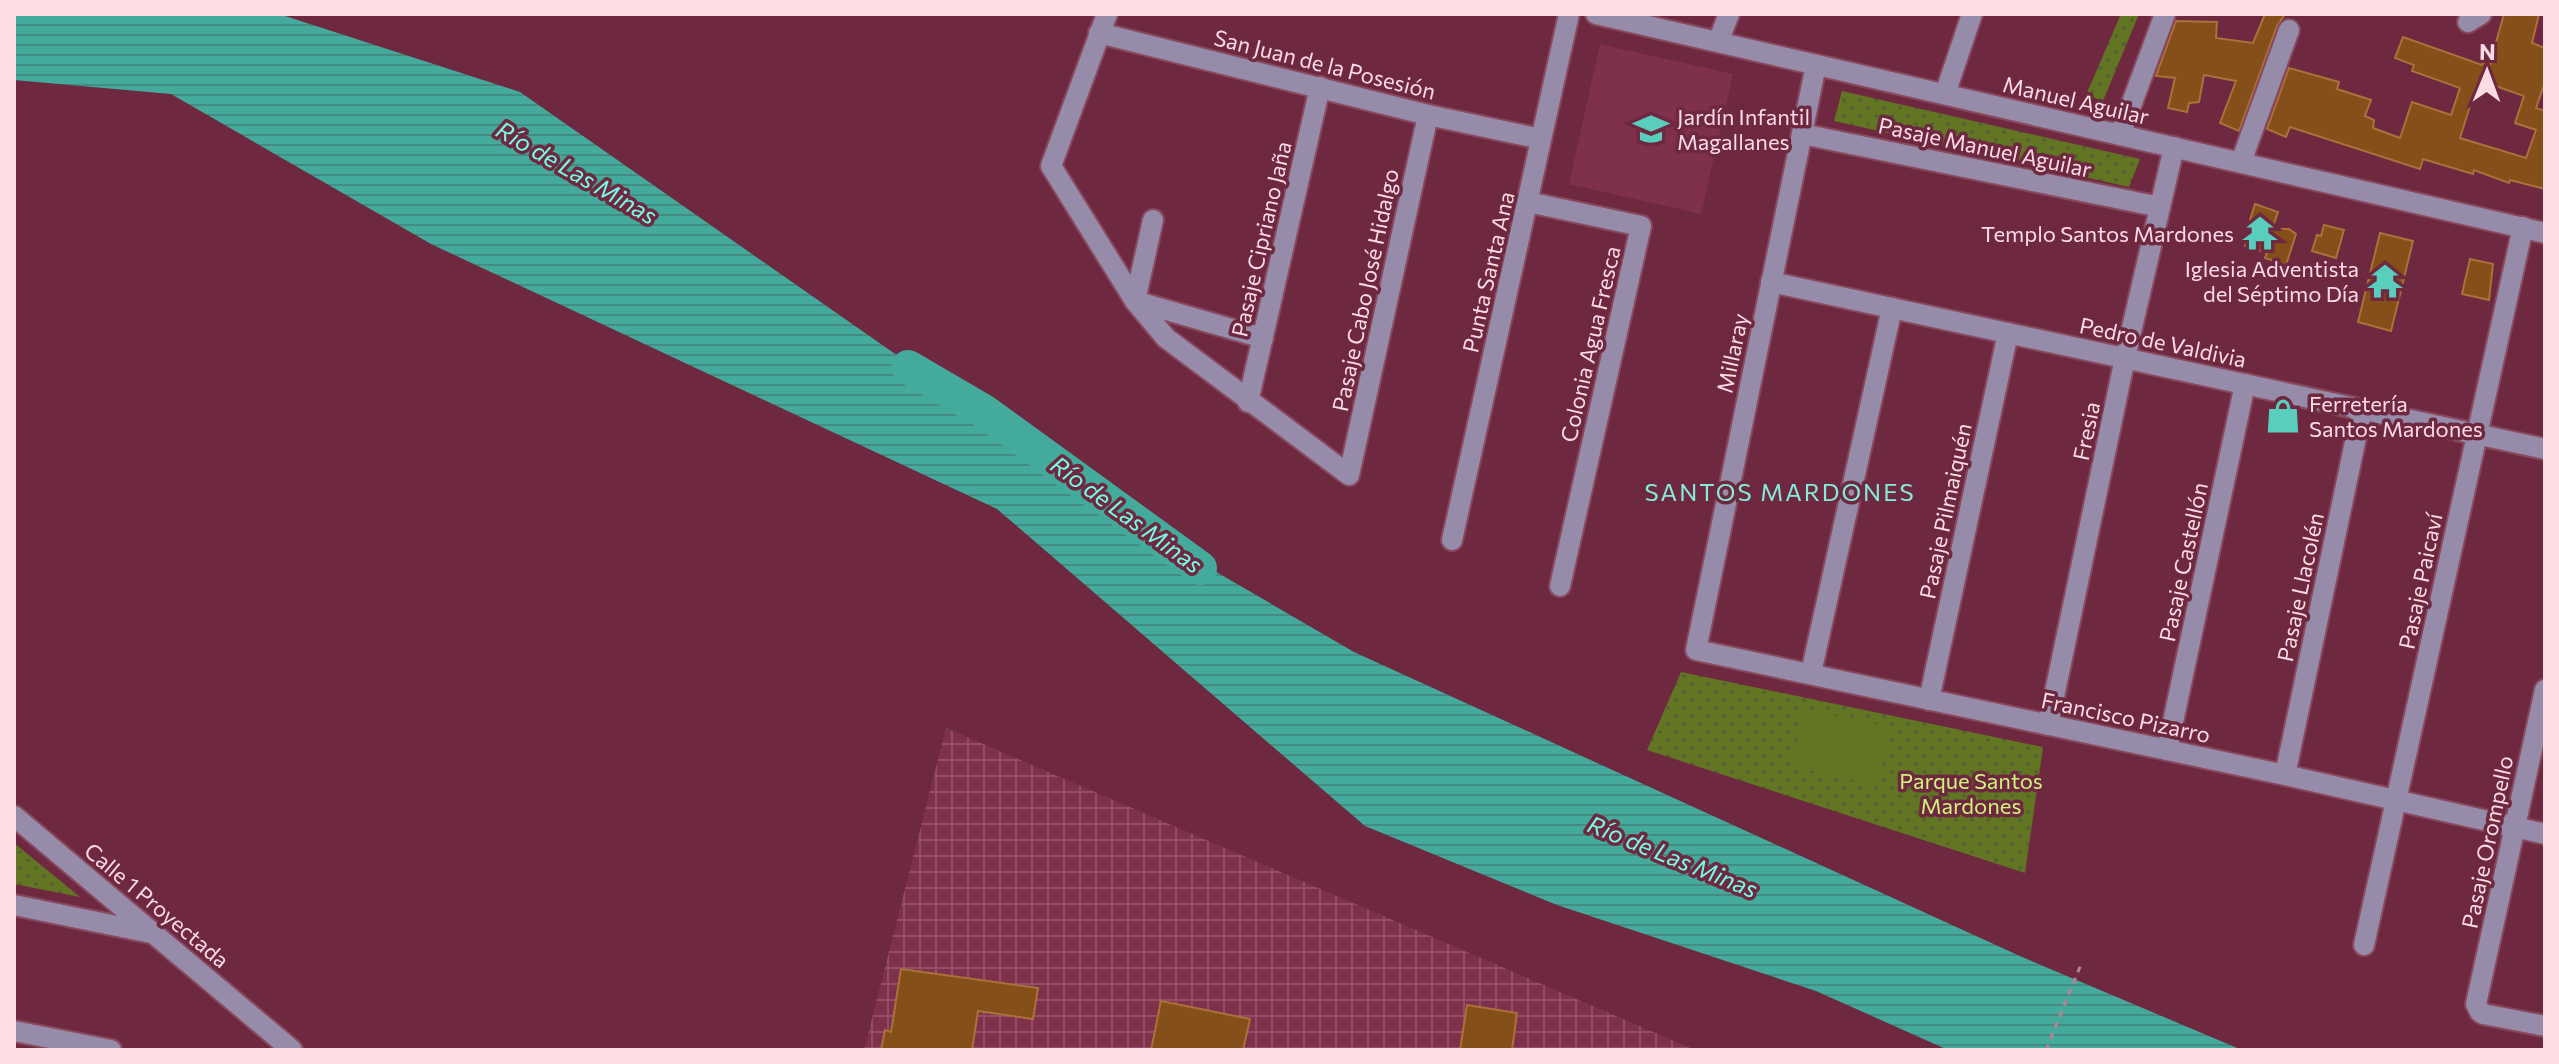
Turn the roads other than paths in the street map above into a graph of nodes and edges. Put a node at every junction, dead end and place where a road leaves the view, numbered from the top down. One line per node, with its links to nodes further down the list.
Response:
1 (1569, 14): 15 (street, Punta Santa Ana)
2 (1729, 14): 8 (street)
3 (1972, 14): 11 (street)
4 (2165, 14): 14 (street)
5 (1605, 15): 8 (street, Manuel Aguilar)
6 (1103, 23): 10 (street, San Juan de la Posesión); 24 (street)
7 (2289, 30): 17 (street)
8 (1718, 42): 9 (street, Manuel Aguilar)
9 (1816, 65): 11 (street, Manuel Aguilar); 13 (street, Millaray)
10 (1320, 87): 12 (street, San Juan de la Posesión); 27 (street, Pasaje Cipriano Jaña)
11 (1945, 94): 14 (street, Manuel Aguilar)
12 (1428, 115): 15 (street, San Juan de la Posesión); 30 (street, Pasaje Cabo José Hidalgo)
13 (1802, 134): 19 (street, Pasaje Manuel Aguilar); 23 (street, Millaray)
14 (2120, 135): 16 (street, Manuel Aguilar)
15 (1541, 139): 18 (street, Punta Santa Ana)
16 (2174, 147): 17 (street, Manuel Aguilar); 19 (street, Fresia)
17 (2241, 162): 21 (street, Manuel Aguilar)
18 (1528, 202): 34 (street, Punta Santa Ana); 35 (street, Colonia Agua Fresca)
19 (2160, 207): 28 (street, Fresia)
20 (1153, 220): 24 (street)
21 (2523, 227): 22 (street, Manuel Aguilar); 32 (street, Pasaje Paicaví)
22 (2545, 233)
23 (1771, 282): 25 (street, Pedro de Valdivia); 36 (street, Millaray)
24 (1135, 301): 27 (street); 30 (street)
25 (1892, 308): 26 (street, Pedro de Valdivia); 37 (street)
26 (2008, 333): 28 (street, Pedro de Valdivia); 39 (street, Pasaje Pilmaiquén)
27 (1263, 338): 30 (street, Pasaje Cipriano Jaña)
28 (2125, 358): 29 (street, Pedro de Valdivia); 40 (street, Fresia)
29 (2245, 384): 31 (street, Pedro de Valdivia); 41 (street, Pasaje Castellón)
30 (1248, 402)
31 (2362, 409): 32 (street, Pedro de Valdivia); 42 (street, Pasaje Llacolén)
32 (2477, 434): 33 (street, Pedro de Valdivia); 43 (street, Pasaje Paicaví)
33 (2545, 449)
34 (1452, 540)
35 (1560, 586)
36 (1696, 650): 37 (street, Francisco Pizarro)
37 (1811, 673): 39 (street, Francisco Pizarro)
38 (2545, 690): 45 (street, Pasaje Orompello)
39 (1929, 700): 40 (street, Francisco Pizarro)
40 (2048, 725): 41 (street, Francisco Pizarro)
41 (2167, 750): 42 (street, Francisco Pizarro)
42 (2285, 775): 43 (street, Francisco Pizarro)
43 (2396, 800): 45 (street, Francisco Pizarro); 49 (street, Pasaje Paicaví)
44 (14, 816): 48 (street, Calle 1 Proyectada)
45 (2515, 828): 46 (street, Francisco Pizarro); 50 (street, Pasaje Orompello)
46 (2545, 834)
47 (14, 905): 48 (street)
48 (154, 933): 52 (street, Calle 1 Proyectada)
49 (2364, 945)
50 (2545, 1026)
51 (14, 1031): 53 (street)
52 (270, 1040): 54 (street, Calle 1 Proyectada)
53 (111, 1050)
54 (292, 1050)

